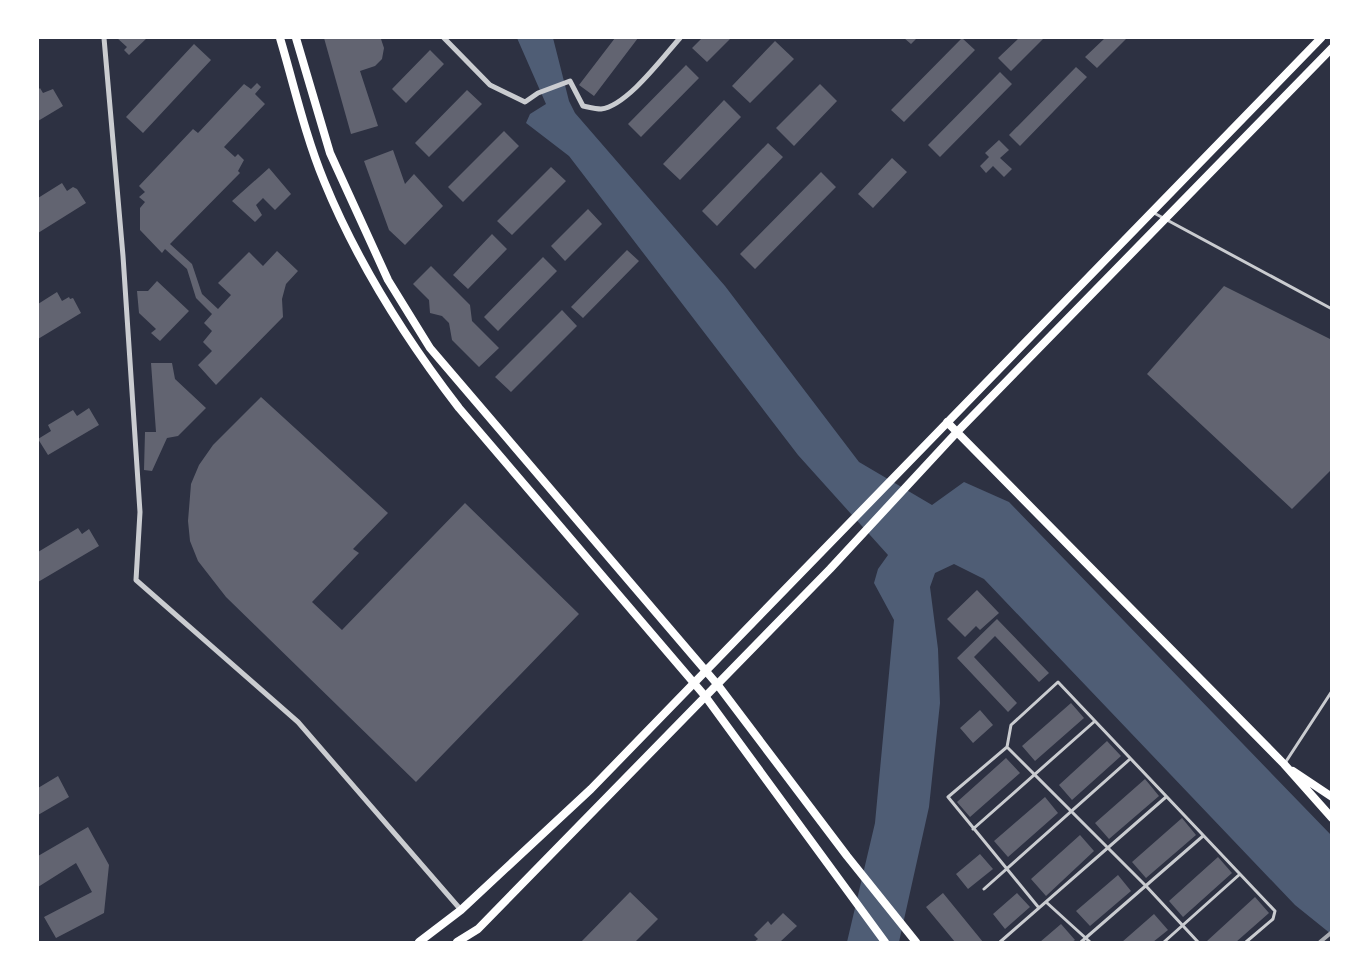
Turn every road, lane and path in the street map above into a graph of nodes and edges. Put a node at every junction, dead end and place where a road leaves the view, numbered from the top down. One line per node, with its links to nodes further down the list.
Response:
1 (104, 38): 36 (street)
2 (280, 38): 14 (main road)
3 (296, 38): 13 (main road)
4 (444, 38): 5 (street)
5 (680, 38)
6 (1321, 38): 8 (main road)
7 (1332, 48): 9 (main road)
8 (1152, 212): 9 (lane); 11 (main road)
9 (1164, 218): 10 (lane); 12 (main road)
10 (1332, 309)
11 (947, 422): 12 (main road); 13 (main road)
12 (957, 432): 15 (main road); 21 (main road)
13 (706, 672): 14 (main road); 15 (main road)
14 (695, 683): 17 (main road); 36 (main road)
15 (717, 684): 17 (main road); 42 (main road)
16 (1332, 691): 21 (lane)
17 (705, 696): 40 (main road); 41 (main road)
18 (1095, 721): 19 (lane); 20 (lane); 22 (lane)
19 (1007, 747): 22 (lane); 27 (lane)
20 (1130, 759): 23 (lane); 25 (lane)
21 (1284, 764): 24 (main road); 26 (main road)
22 (1035, 775): 25 (lane); 27 (lane)
23 (1166, 797): 28 (lane); 29 (lane)
24 (1332, 797)
25 (1072, 813): 29 (lane); 30 (lane)
26 (1332, 818)
27 (973, 829): 30 (lane)
28 (1203, 836): 31 (lane); 32 (lane)
29 (1108, 848): 32 (lane); 34 (lane)
30 (1008, 870): 33 (lane); 35 (lane)
31 (1240, 874): 37 (lane); 48 (lane)
32 (1146, 886): 37 (lane); 38 (lane)
33 (984, 889)
34 (1046, 902): 35 (lane); 38 (lane)
35 (1039, 909): 43 (lane)
36 (462, 910): 39 (main road)
37 (1183, 926): 46 (lane); 47 (lane)
38 (1086, 938): 44 (lane); 45 (lane)
39 (419, 942)
40 (456, 942)
41 (885, 942)
42 (916, 942)
43 (1000, 942)
44 (1081, 942)
45 (1090, 942)
46 (1164, 942)
47 (1198, 942)
48 (1246, 942)

